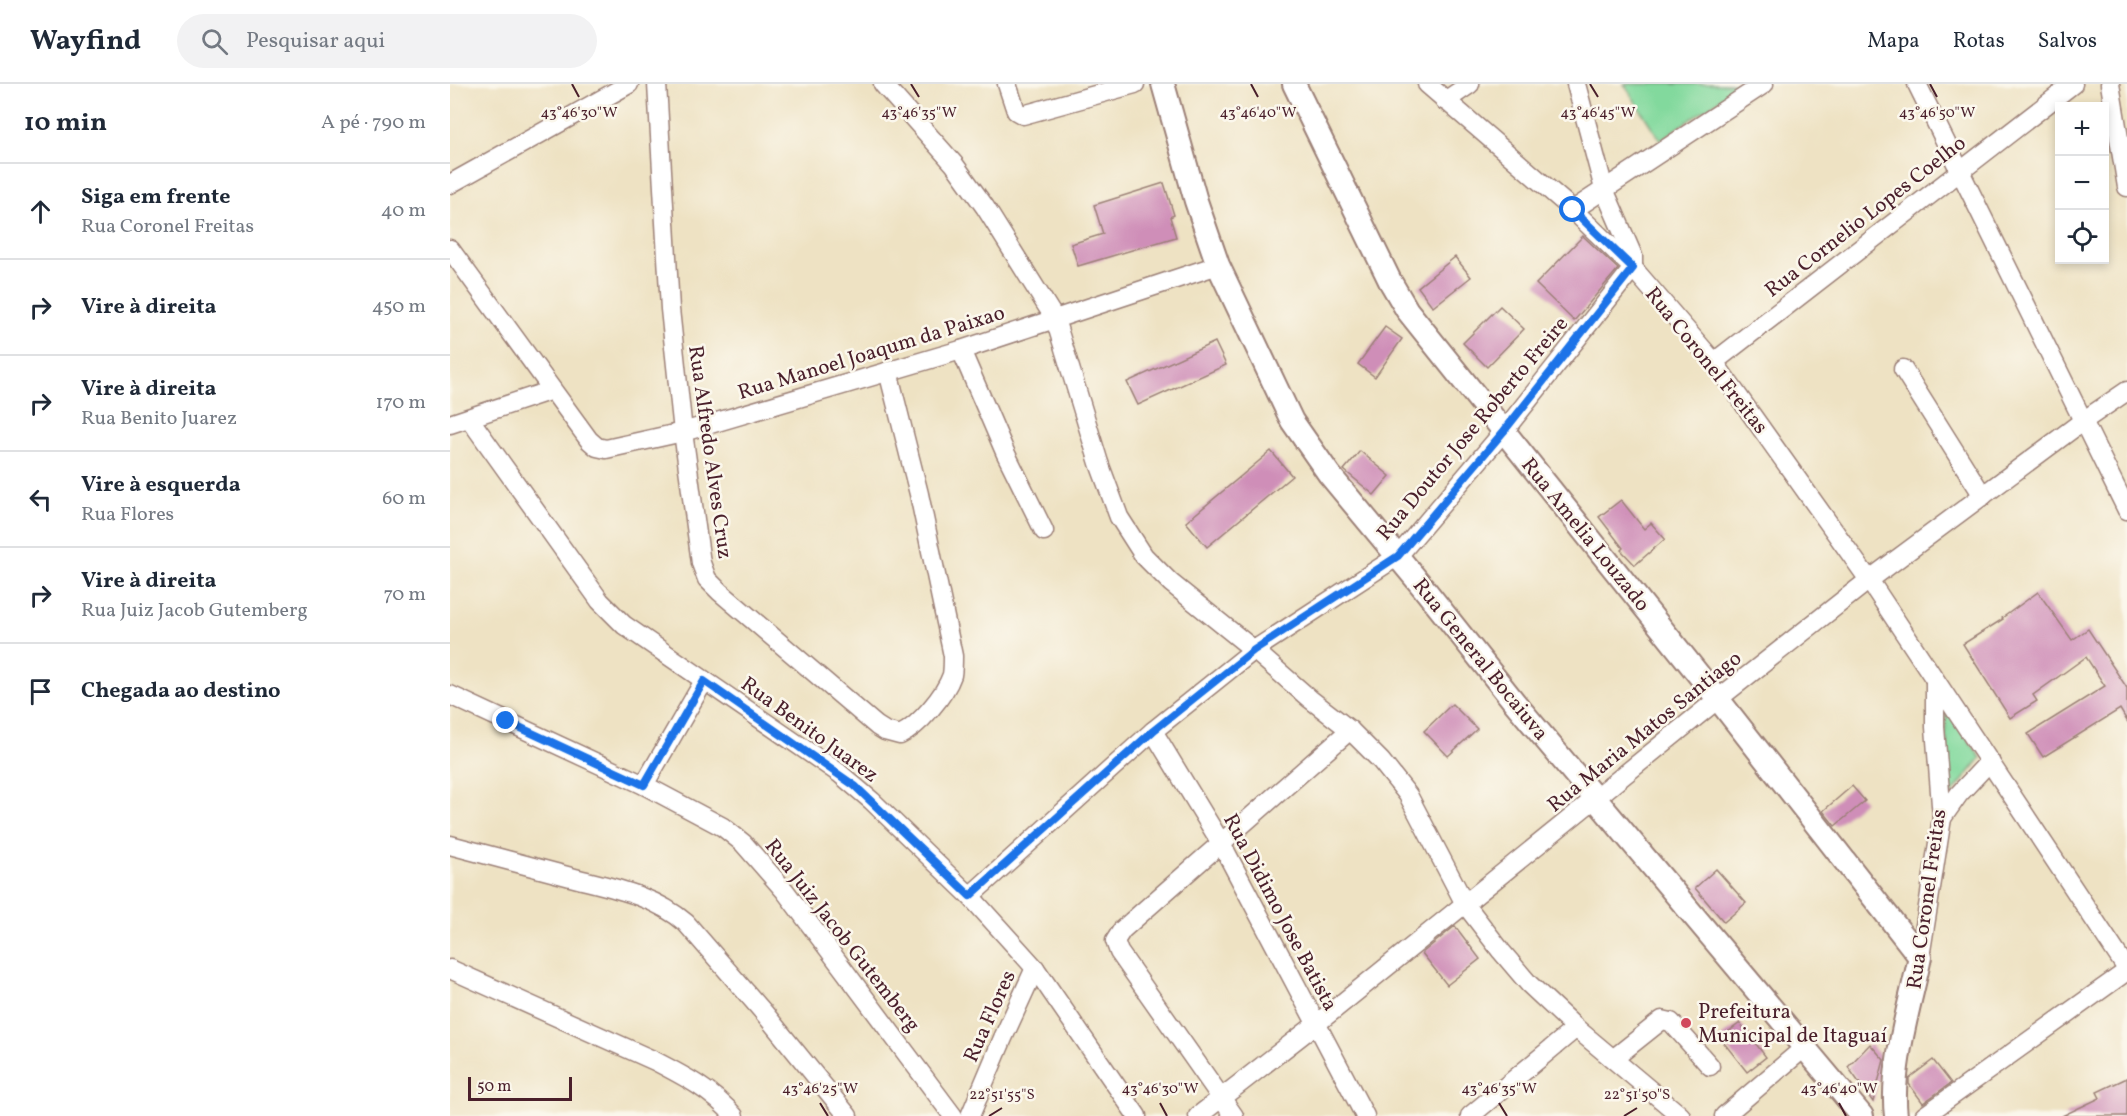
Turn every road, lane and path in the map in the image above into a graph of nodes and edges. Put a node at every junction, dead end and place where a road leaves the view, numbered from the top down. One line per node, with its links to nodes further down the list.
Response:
1 (629, 84): 17 (street)
2 (657, 84): 35 (street, Rua Alfredo Alves Cruz)
3 (883, 84): 24 (street)
4 (1007, 84): 5 (street)
5 (1135, 84)
6 (1163, 84): 22 (main road, Rua General Bocaiuva)
7 (1294, 84): 34 (main road, Rua Amelia Louzado)
8 (1427, 84): 15 (street, Rua Coronel Freitas)
9 (1470, 84): 15 (street)
10 (1576, 84): 19 (street)
11 (1764, 84): 19 (street)
12 (1917, 84): 16 (street)
13 (2073, 84): 16 (street, Rua Cornelio Lopes Coelho)
14 (2110, 84): 18 (street)
15 (1445, 101): 20 (street, Rua Coronel Freitas)
16 (1959, 171): 26 (street, Rua Cornelio Lopes Coelho); 32 (street)
17 (450, 184)
18 (2127, 187)
19 (1604, 189): 20 (street); 23 (street)
20 (1573, 210): 23 (street, Rua Coronel Freitas)
21 (450, 249): 29 (street, Rua Manoel Joaqum da Paixao)
22 (1218, 265): 24 (street, Rua Manoel Joaqum da Paixao); 39 (main road, Rua General Bocaiuva)
23 (1633, 268): 26 (street, Rua Coronel Freitas); 34 (street, Rua Doutor Jose Roberto Freire)
24 (1055, 320): 25 (street, Rua Manoel Joaqum da Paixao); 41 (street)
25 (961, 350): 28 (street, Rua Manoel Joaqum da Paixao); 38 (street)
26 (1714, 362): 40 (street, Rua Coronel Freitas)
27 (1903, 369): 36 (street)
28 (888, 370): 35 (street, Rua Manoel Joaqum da Paixao); 35 (street, Rua Alfredo Alves Cruz)
29 (552, 390): 31 (street); 35 (street, Rua Manoel Joaqum da Paixao)
30 (2127, 391): 32 (street, Rua Maria Matos Santiago)
31 (469, 418): 33 (street); 43 (street, Rua Benito Juarez)
32 (2083, 421): 36 (street, Rua Maria Matos Santiago); 37 (street)
33 (450, 424)
34 (1504, 431): 39 (street, Rua Doutor Jose Roberto Freire); 45 (main road, Rua Amelia Louzado)
35 (683, 432)
36 (1983, 496): 40 (street, Rua Maria Matos Santiago)
37 (2127, 510)
38 (1044, 531)
39 (1398, 556): 41 (street, Rua Doutor Jose Roberto Freire); 50 (main road, Rua General Bocaiuva)
40 (1869, 580): 42 (street, Rua Coronel Freitas); 45 (street, Rua Maria Matos Santiago)
41 (1254, 650): 46 (street); 47 (street, Rua Doutor Jose Roberto Freire)
42 (1935, 680): 48 (street, Rua Coronel Freitas); 51 (street, Rua Coronel Freitas)
43 (704, 681): 49 (street); 54 (street, Rua Benito Juarez)
44 (450, 695): 49 (street, Rua Juiz Jacob Gutemberg)
45 (1718, 699): 50 (street, Rua Maria Matos Santiago); 56 (main road, Rua Amelia Louzado)
46 (1350, 730): 52 (street); 55 (street)
47 (1153, 731): 52 (street, Rua Didimo Jose Batista); 54 (street, Rua Doutor Jose Roberto Freire)
48 (1989, 761): 51 (street); 59 (street, Rua Coronel Freitas)
49 (644, 785): 69 (street, Rua Juiz Jacob Gutemberg)
50 (1596, 798): 55 (street, Rua Maria Matos Santiago); 62 (main road, Rua General Bocaiuva)
51 (1942, 818): 56 (street, Rua Coronel Freitas)
52 (1221, 843): 60 (street, Rua Didimo Jose Batista); 65 (street)
53 (450, 845): 68 (street)
54 (970, 896): 57 (street, Rua Benito Juarez)
55 (1465, 904): 60 (street, Rua Maria Matos Santiago); 61 (street)
56 (1920, 957): 66 (main road, Rua Coronel Freitas)
57 (1035, 968): 70 (street, Rua Flores); 71 (street, Rua Benito Juarez)
58 (450, 969): 67 (street)
59 (2127, 970): 78 (street)
60 (1316, 1024): 65 (street, Rua Maria Matos Santiago); 74 (street, Rua Didimo Jose Batista)
61 (1576, 1028): 63 (street); 75 (street)
62 (1804, 1048): 66 (main road, Rua General Bocaiuva); 77 (street)
63 (1613, 1059): 64 (street); 76 (street)
64 (1710, 1066)
65 (1222, 1098): 72 (street, Rua Maria Matos Santiago); 73 (street)
66 (1876, 1114)
67 (734, 1116)
68 (848, 1116)
69 (953, 1116)
70 (970, 1116)
71 (1137, 1116)
72 (1198, 1116)
73 (1234, 1116)
74 (1365, 1116)
75 (1470, 1116)
76 (1681, 1116)
77 (1724, 1116)
78 (1924, 1116)

